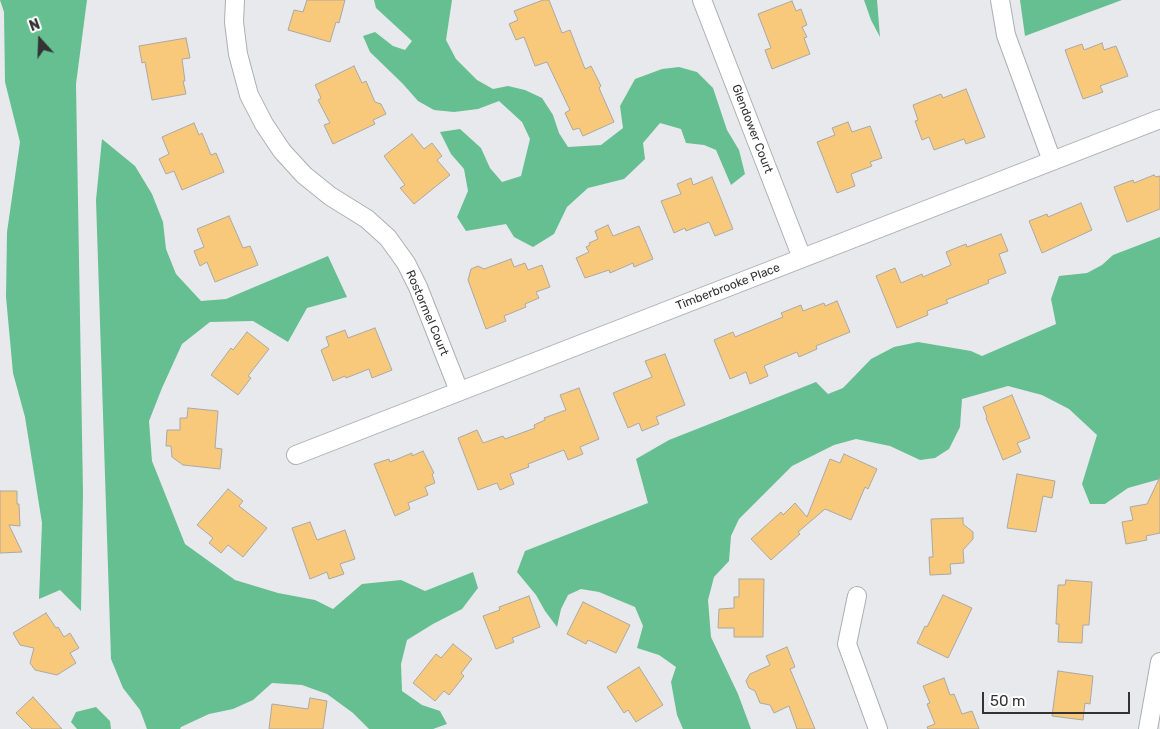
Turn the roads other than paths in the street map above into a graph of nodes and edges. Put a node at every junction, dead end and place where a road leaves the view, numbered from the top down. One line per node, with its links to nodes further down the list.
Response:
1 (235, 0): 7 (street, Rostormel Court)
2 (702, 0): 6 (street, Glendower Court)
3 (1000, 0): 5 (street)
4 (1160, 119): 5 (street, Timberbrooke Place)
5 (1052, 161): 6 (street, Timberbrooke Place)
6 (802, 258): 7 (street, Timberbrooke Place)
7 (459, 391): 8 (street, Timberbrooke Place)
8 (296, 455)
9 (857, 596): 11 (street)
10 (1160, 662): 12 (street)
11 (878, 729)
12 (1148, 729)

